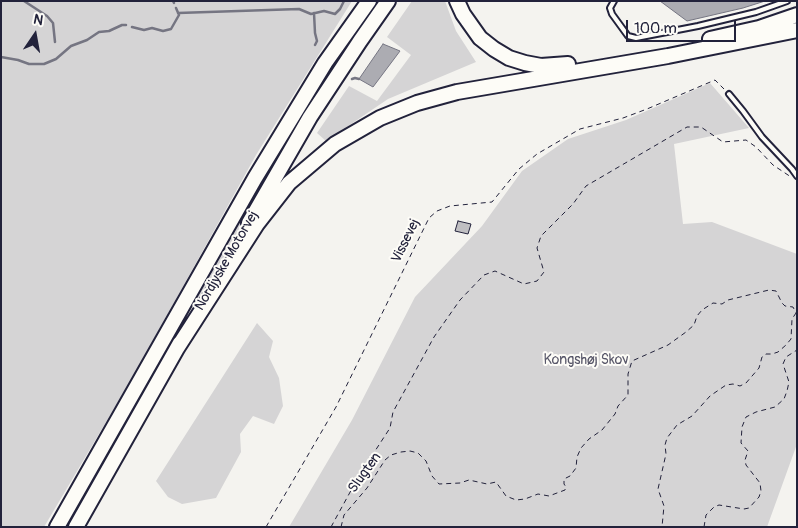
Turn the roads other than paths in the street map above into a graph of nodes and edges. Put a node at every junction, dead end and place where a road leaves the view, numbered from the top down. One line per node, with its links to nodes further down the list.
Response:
1 (364, 1): 9 (highway)
2 (369, 1): 9 (highway, Nordjyske Motorvej)
3 (388, 1): 12 (highway, Nordjyske Motorvej)
4 (457, 1): 7 (highway)
5 (614, 1): 6 (lane)
6 (787, 1)
7 (797, 15)
8 (796, 30): 12 (highway)
9 (325, 63): 13 (highway, Nordjyske Motorvej)
10 (729, 94): 11 (lane)
11 (797, 176)
12 (176, 350): 14 (highway, Nordjyske Motorvej)
13 (57, 527)
14 (76, 527)

